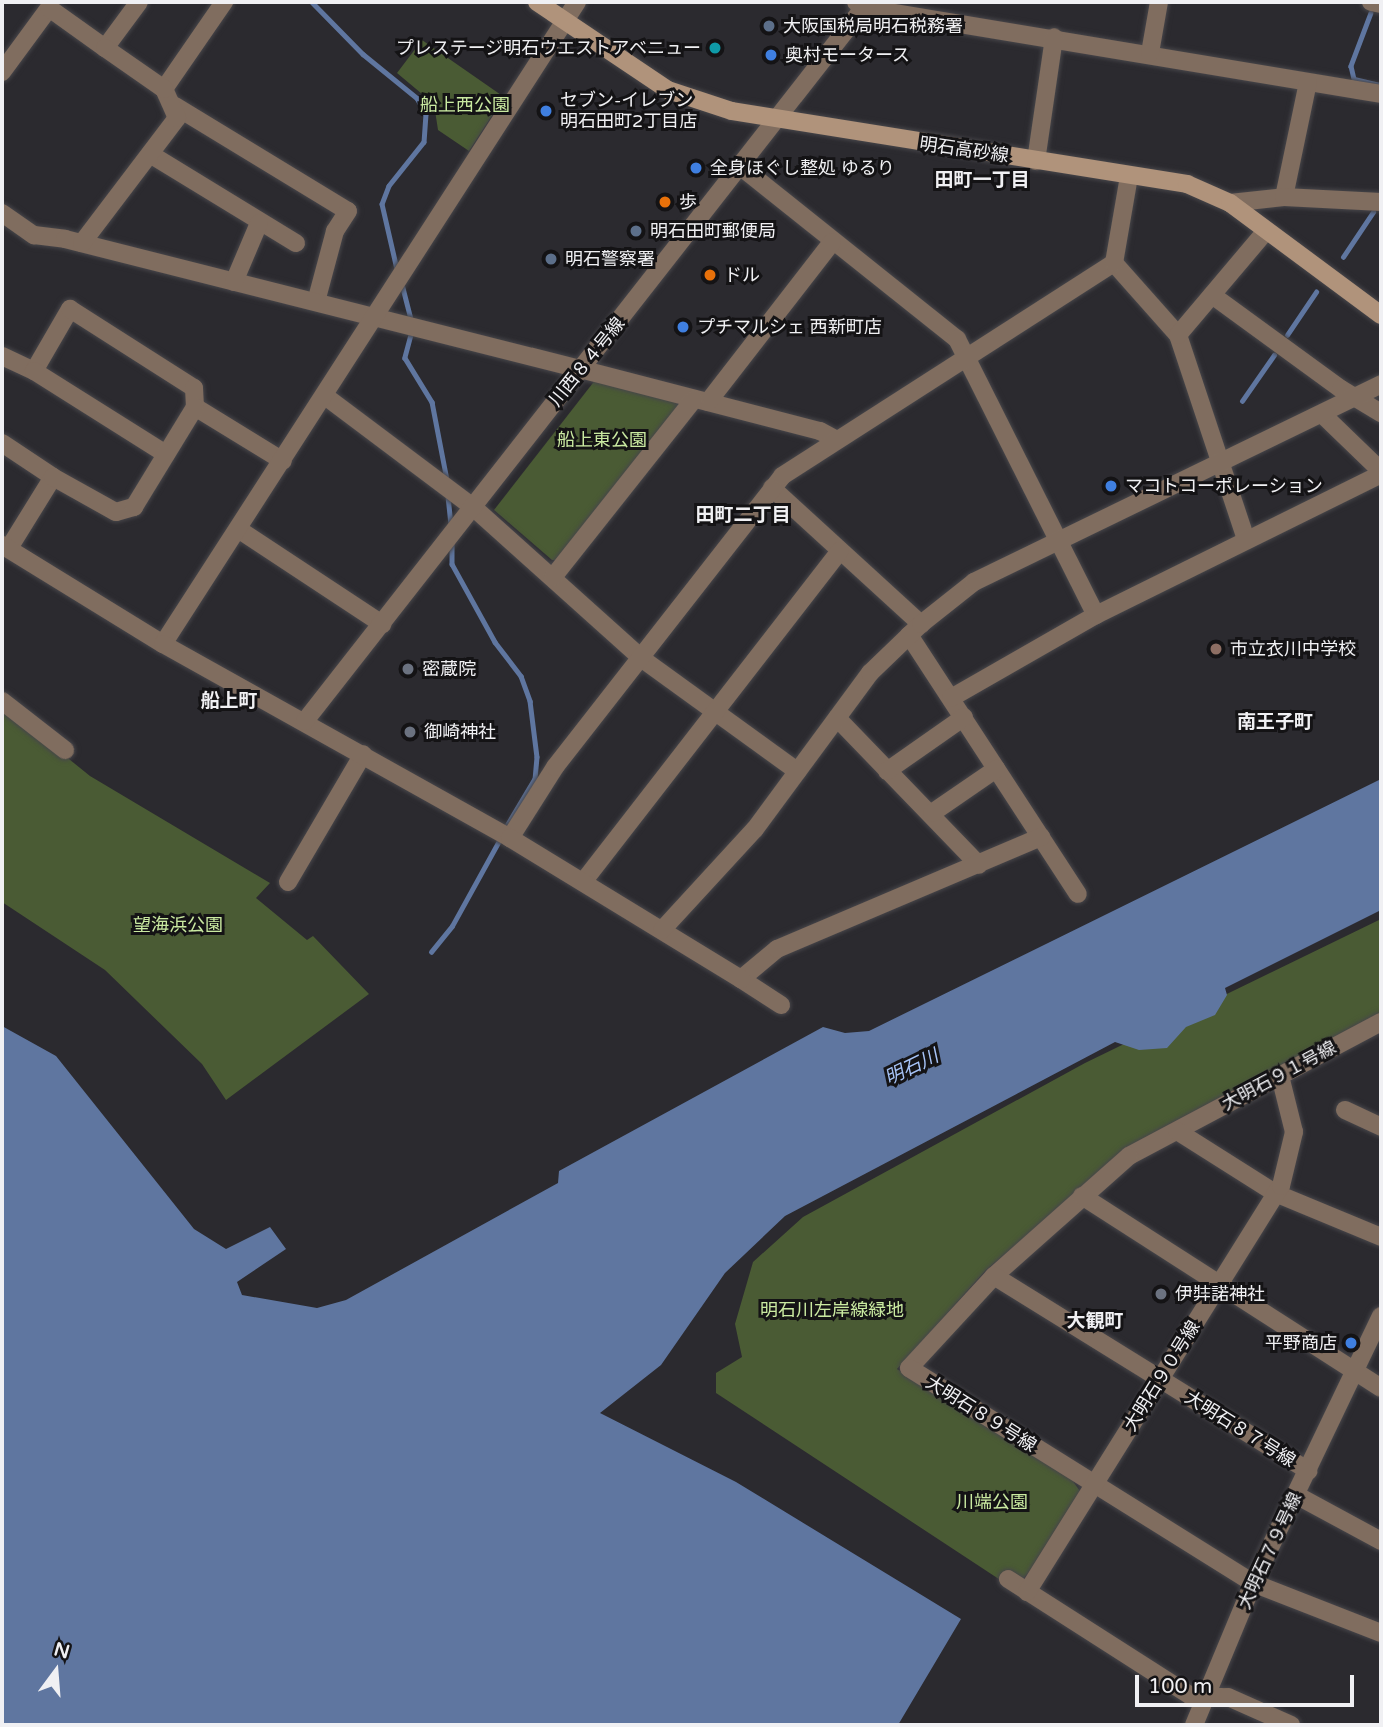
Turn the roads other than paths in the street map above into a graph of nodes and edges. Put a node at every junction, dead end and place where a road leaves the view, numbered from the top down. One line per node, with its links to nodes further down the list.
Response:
1 (139, 2): 12 (street)
2 (224, 2): 16 (street)
3 (537, 2): 10 (main road, 明石高砂線)
4 (577, 2): 10 (street)
5 (1159, 2): 13 (street)
6 (1371, 2): 8 (street)
7 (863, 4): 11 (street); 19 (street, 川西８４号線)
8 (1381, 4)
9 (52, 5): 12 (street); 14 (street)
10 (563, 22): 19 (main road, 明石高砂線); 38 (street)
11 (1054, 37): 13 (street); 21 (street)
12 (105, 48): 16 (street)
13 (1150, 53): 15 (street)
14 (2, 72)
15 (1308, 82): 17 (street); 24 (street)
16 (164, 89): 18 (street)
17 (1381, 94)
18 (175, 106): 20 (street); 36 (street)
19 (775, 121): 21 (main road, 明石高砂線); 22 (street, 川西８４号線)
20 (150, 154): 28 (street); 31 (street)
21 (1036, 161): 23 (main road, 明石高砂線)
22 (740, 166): 30 (street); 42 (street, 川西８４号線)
23 (1129, 176): 26 (main road, 明石高砂線); 33 (street)
24 (1284, 197): 25 (street); 26 (street)
25 (1381, 202)
26 (1230, 203): 29 (main road, 明石高砂線)
27 (2, 213): 31 (street)
28 (259, 223): 32 (street); 34 (street)
29 (1266, 231): 35 (street); 37 (main road, 明石高砂線)
30 (832, 242): 41 (street); 47 (street)
31 (82, 243): 34 (street)
32 (296, 243)
33 (1114, 263): 39 (street); 41 (street)
34 (234, 282): 36 (street)
35 (1212, 295): 39 (street); 46 (street)
36 (316, 302): 38 (street)
37 (1381, 315)
38 (373, 317): 42 (street); 45 (street)
39 (1178, 335): 55 (street)
40 (2, 356): 43 (street)
41 (971, 358): 51 (street); 61 (street)
42 (580, 369): 47 (street); 59 (street, 川西８４号線)
43 (34, 371): 48 (street); 53 (street)
44 (1381, 384): 46 (street)
45 (325, 396): 54 (street); 59 (street)
46 (1359, 398): 49 (street); 50 (street)
47 (701, 400): 51 (street); 65 (street)
48 (195, 407): 53 (street); 54 (street)
49 (1381, 413)
50 (1323, 415): 55 (street); 56 (street)
51 (837, 440): 58 (street)
52 (2, 443): 57 (street)
53 (166, 454): 57 (street)
54 (283, 461): 60 (street)
55 (1220, 463): 61 (street); 62 (street)
56 (1381, 472): 62 (street)
57 (53, 477): 63 (street)
58 (772, 488): 64 (street); 70 (street)
59 (473, 506): 65 (street); 67 (street, 川西８４号線)
60 (238, 529): 67 (street); 69 (street)
61 (1059, 537): 66 (street); 68 (street)
62 (1246, 540): 66 (street)
63 (6, 546): 69 (street)
64 (840, 551): 68 (street); 73 (street)
65 (553, 578): 70 (street)
66 (1096, 615): 71 (street)
67 (382, 624): 76 (street, 川西８４号線)
68 (915, 629): 71 (street); 75 (street)
69 (163, 644): 76 (street)
70 (641, 658): 73 (street); 84 (street)
71 (951, 698): 74 (street)
72 (2, 701): 77 (street)
73 (714, 713): 80 (street); 87 (street)
74 (964, 717): 79 (street); 81 (street)
75 (837, 718): 80 (street); 81 (street)
76 (305, 721): 78 (street)
77 (65, 750)
78 (363, 754): 84 (street); 86 (street)
79 (996, 769): 82 (street); 83 (street)
80 (797, 771): 89 (street)
81 (887, 771): 82 (street)
82 (932, 813): 85 (street)
83 (1041, 836): 85 (street); 88 (street)
84 (510, 838): 87 (street)
85 (979, 865): 90 (street)
86 (288, 882)
87 (583, 882): 89 (street)
88 (1078, 894)
89 (662, 930): 90 (street)
90 (741, 979): 91 (street)
91 (781, 1005)
92 (1381, 1022): 93 (street, 大明石９１号線)
93 (1280, 1076): 96 (street, 大明石９１号線); 97 (street, 大明石９０号線)
94 (1345, 1110): 95 (street)
95 (1381, 1127)
96 (1177, 1131): 97 (street); 98 (street, 大明石８９号線)
97 (1275, 1193): 99 (street); 101 (street, 大明石９０号線)
98 (1082, 1196): 100 (street, 大明石８９号線); 101 (street)
99 (1381, 1237)
100 (994, 1276): 104 (street, 大明石８７号線); 107 (street, 大明石８９号線)
101 (1219, 1284): 103 (street); 104 (street, 大明石９０号線)
102 (1381, 1316): 103 (street, 大明石７９号線)
103 (1355, 1372): 105 (street); 106 (street, 大明石７９号線)
104 (1160, 1379): 106 (street, 大明石８７号線); 107 (street, 大明石９０号線)
105 (1381, 1388)
106 (1308, 1471): 108 (street, 大明石７９号線)
107 (1094, 1485): 111 (street, 大明石８９号線); 112 (street, 大明石９０号線)
108 (1296, 1495): 109 (street); 111 (street, 大明石７９号線)
109 (1381, 1541)
110 (1008, 1579): 112 (street)
111 (1253, 1583): 113 (street, 大明石８９号線); 114 (street, 大明石７９号線)
112 (1027, 1592): 114 (street)
113 (1381, 1633)
114 (1208, 1693): 115 (street, 大明石７９号線); 116 (street)
115 (1194, 1725)
116 (1291, 1725)

